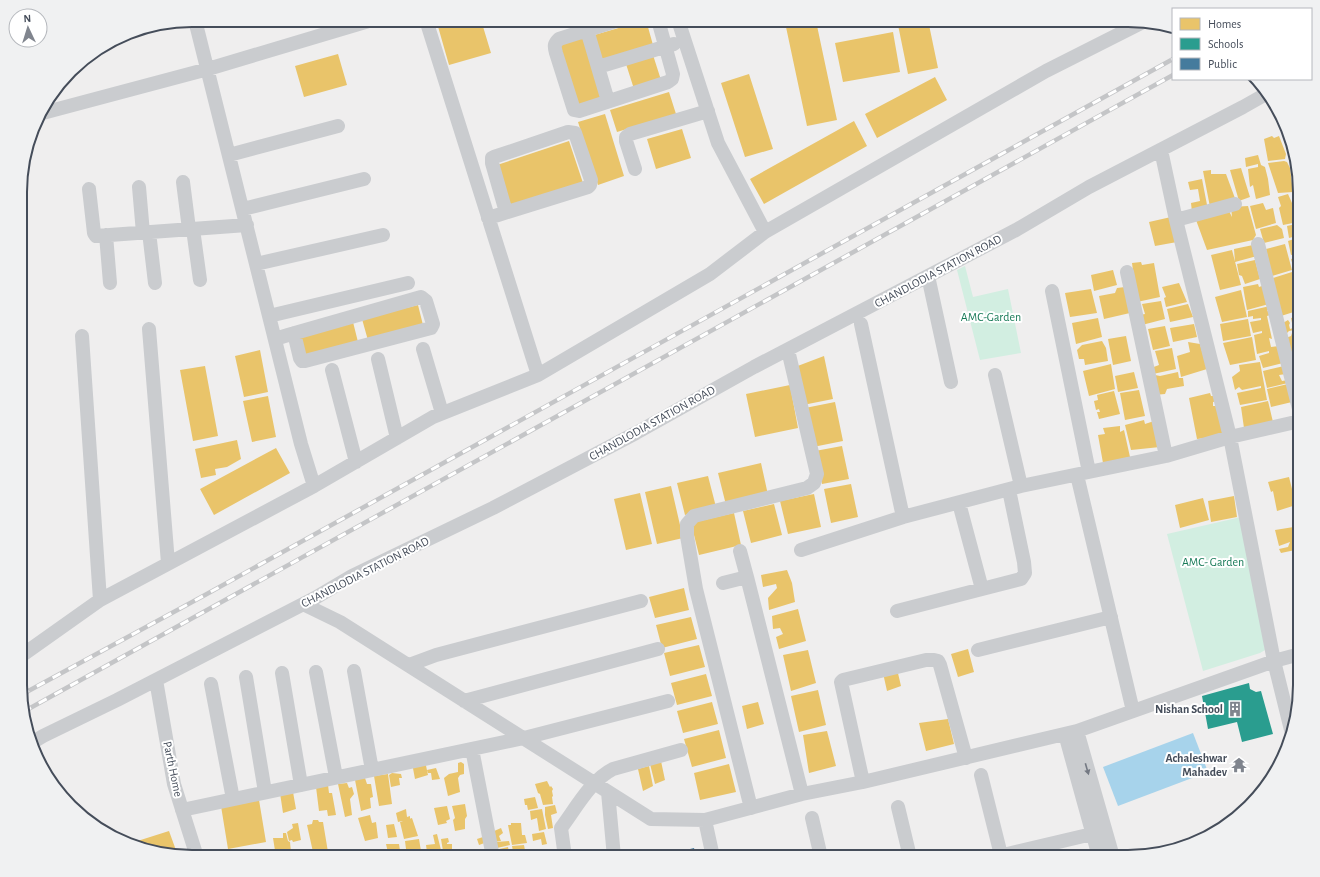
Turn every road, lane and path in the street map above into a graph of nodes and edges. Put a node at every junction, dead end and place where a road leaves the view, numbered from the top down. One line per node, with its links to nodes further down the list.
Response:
1 (197, 27): 12 (street)
2 (349, 27): 12 (street)
3 (428, 27): 28 (street)
4 (597, 27): 8 (street)
5 (660, 27): 10 (street)
6 (680, 27): 9 (street)
7 (1133, 27): 33 (street)
8 (587, 30): 11 (street); 14 (street)
9 (685, 42): 10 (street); 15 (street)
10 (666, 46): 11 (street); 14 (street)
11 (598, 67): 14 (street)
12 (208, 70): 16 (street); 19 (street)
13 (1262, 96): 18 (street, CHANDLODIA STATION ROAD)
14 (608, 101)
15 (708, 111): 20 (street); 33 (street)
16 (48, 112)
17 (338, 126): 19 (street)
18 (1161, 150): 29 (street); 39 (street, CHANDLODIA STATION ROAD)
19 (229, 155): 26 (street)
20 (635, 169)
21 (364, 179): 26 (street)
22 (184, 182): 31 (street)
23 (139, 187): 32 (street)
24 (88, 189): 34 (street)
25 (1235, 204): 29 (street)
26 (243, 208): 30 (street)
27 (506, 212): 27 (street); 28 (street)
28 (488, 218): 55 (street)
29 (1176, 220): 61 (street)
30 (246, 225): 31 (street); 37 (street)
31 (191, 229): 32 (street); 40 (street)
32 (146, 232): 34 (street); 42 (street)
33 (765, 232): 55 (street)
34 (106, 235): 41 (street)
35 (383, 235): 37 (street)
36 (1258, 244): 58 (street)
37 (256, 264): 45 (street)
38 (1127, 272): 63 (street)
39 (928, 276): 52 (street, CHANDLODIA STATION ROAD); 57 (street)
40 (200, 280)
41 (110, 283)
42 (154, 283)
43 (408, 283): 45 (street)
44 (1052, 291): 65 (street)
45 (269, 316): 50 (street)
46 (861, 324): 69 (street)
47 (149, 329): 72 (street)
48 (294, 333): 48 (street); 50 (street)
49 (82, 336): 76 (street)
50 (275, 339): 66 (street)
51 (423, 348): 59 (street)
52 (788, 350): 78 (street, CHANDLODIA STATION ROAD); 114 (street)
53 (378, 359): 62 (street)
54 (332, 370): 64 (street)
55 (538, 375): 59 (street)
56 (995, 375): 67 (street)
57 (951, 382)
58 (1293, 385)
59 (442, 413): 62 (street)
60 (1293, 423): 61 (street)
61 (1230, 437): 63 (street); 85 (street)
62 (397, 438): 64 (street)
63 (1166, 456): 65 (street)
64 (356, 462): 66 (street)
65 (1083, 473): 67 (street); 80 (street)
66 (314, 486): 72 (street)
67 (1015, 488): 68 (street); 75 (street)
68 (959, 503): 69 (street); 75 (street)
69 (903, 518): 70 (street)
70 (801, 550)
71 (740, 551): 73 (street)
72 (168, 563): 76 (street)
73 (747, 576): 74 (street); 111 (street)
74 (723, 583)
75 (982, 589): 79 (street)
76 (100, 600): 83 (street)
77 (641, 601): 86 (street)
78 (303, 604): 86 (street); 91 (street, CHANDLODIA STATION ROAD)
79 (897, 611)
80 (1111, 617): 82 (street); 95 (street)
81 (658, 649): 93 (street)
82 (978, 650)
83 (27, 652)
84 (1293, 656): 85 (street)
85 (1274, 661): 95 (street); 96 (street)
86 (409, 665): 93 (street)
87 (354, 671): 103 (street)
88 (316, 672): 105 (street)
89 (282, 673): 108 (street)
90 (246, 677): 109 (street)
91 (156, 680): 99 (street, CHANDLODIA STATION ROAD); 115 (street, Parth Home)
92 (211, 684): 112 (street)
93 (464, 700): 98 (street)
94 (668, 701): 98 (street)
95 (1133, 711): 97 (street)
96 (1289, 722)
97 (1071, 732): 102 (street); 118 (street); 129 (street, one-way to 129)
98 (524, 738): 100 (street); 107 (street)
99 (37, 740)
100 (472, 749): 103 (street); 120 (street)
101 (681, 750): 107 (street)
102 (966, 758): 106 (street); 106 (street)
103 (372, 770): 105 (street)
104 (981, 775): 126 (street)
105 (336, 777): 108 (street)
106 (863, 782): 111 (street)
107 (594, 783): 110 (street); 121 (street)
108 (301, 785): 109 (street)
109 (265, 792): 112 (street)
110 (608, 792): 117 (street); 122 (street)
111 (802, 794): 114 (street)
112 (233, 799): 115 (street)
113 (898, 807): 125 (street)
114 (751, 808): 117 (street)
115 (182, 810): 119 (street, Parth Home)
116 (812, 818): 124 (street)
117 (705, 820): 123 (street)
118 (1092, 834): 127 (street); 128 (street)
119 (191, 850)
120 (492, 850)
121 (564, 850)
122 (613, 850)
123 (711, 850)
124 (819, 850)
125 (908, 850)
126 (997, 850)
127 (1043, 850)
128 (1097, 850)
129 (1111, 850)

